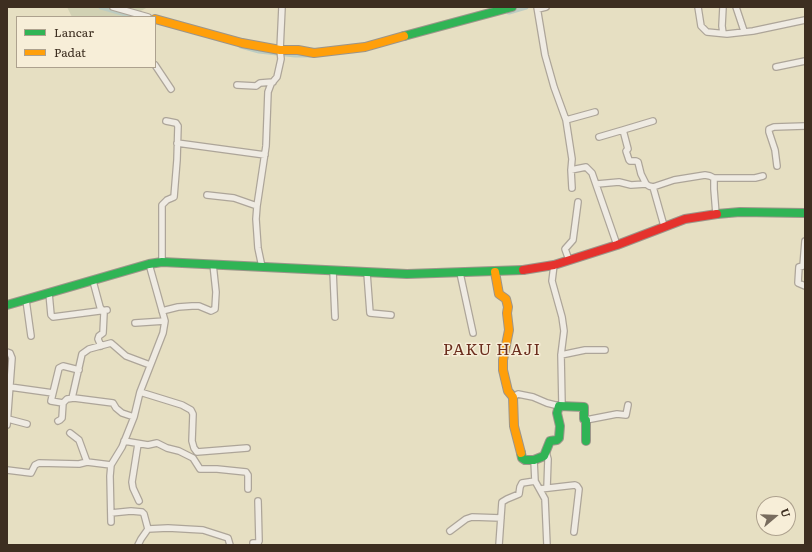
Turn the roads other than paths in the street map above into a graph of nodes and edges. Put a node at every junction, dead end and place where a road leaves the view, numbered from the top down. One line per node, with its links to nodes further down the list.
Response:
1 (113, 7): 9 (street)
2 (282, 7): 14 (street)
3 (546, 7): 8 (street)
4 (698, 7): 13 (street)
5 (723, 7): 13 (street)
6 (736, 7): 12 (street)
7 (507, 8): 14 (street)
8 (537, 8): 22 (street)
9 (137, 16)
10 (156, 19): 14 (street)
11 (805, 20): 12 (street)
12 (744, 32): 13 (street)
13 (723, 33)
14 (280, 51): 18 (street)
15 (805, 61): 17 (street)
16 (156, 66): 20 (street)
17 (776, 67)
18 (273, 82): 19 (street); 29 (street)
19 (237, 85)
20 (171, 89)
21 (595, 112): 22 (street)
22 (566, 120): 31 (street)
23 (166, 121): 28 (street)
24 (653, 121): 26 (street)
25 (805, 126): 30 (street)
26 (623, 130): 27 (street); 35 (street)
27 (599, 137)
28 (177, 143): 29 (street); 47 (street)
29 (265, 155): 40 (street)
30 (777, 166)
31 (571, 170): 34 (street); 37 (street)
32 (764, 176): 33 (street)
33 (714, 178): 36 (street); 42 (street)
34 (597, 184): 35 (street); 45 (street)
35 (646, 184): 36 (street)
36 (653, 187): 43 (street)
37 (572, 188)
38 (207, 195): 40 (street)
39 (578, 202): 46 (street)
40 (257, 206): 51 (street)
41 (805, 213): 42 (street)
42 (716, 214): 43 (street)
43 (664, 226): 45 (street)
44 (805, 241): 57 (street)
45 (618, 245): 46 (street)
46 (569, 260): 50 (street)
47 (162, 262): 48 (street); 49 (street)
48 (149, 264): 56 (street); 62 (street)
49 (213, 264): 51 (street); 62 (street)
50 (554, 265): 53 (street); 72 (street)
51 (262, 267): 52 (street)
52 (333, 271): 54 (street); 64 (street)
53 (495, 272): 55 (street); 78 (street)
54 (367, 273): 55 (street); 63 (street)
55 (460, 273): 67 (street)
56 (93, 281): 58 (street); 61 (street)
57 (805, 286)
58 (49, 293): 59 (street); 61 (street)
59 (26, 300): 60 (street); 68 (street)
60 (7, 305)
61 (105, 310): 69 (street)
62 (162, 311): 65 (street)
63 (391, 315)
64 (335, 317)
65 (165, 321): 66 (street); 73 (street)
66 (135, 323)
67 (473, 333)
68 (31, 336)
69 (101, 346): 73 (street); 74 (street)
70 (606, 350): 72 (street)
71 (7, 352): 75 (street)
72 (561, 354): 82 (street)
73 (150, 365): 76 (street)
74 (79, 370): 77 (street); 79 (street)
75 (10, 387): 77 (street); 84 (street)
76 (140, 392): 83 (street); 93 (street)
77 (53, 393): 80 (street)
78 (513, 397): 82 (street); 97 (street)
79 (72, 398): 80 (street); 83 (street)
80 (63, 403): 86 (street)
81 (628, 405): 85 (street)
82 (560, 406): 85 (street); 95 (street)
83 (134, 417): 90 (street)
84 (8, 418): 87 (street); 88 (street)
85 (586, 420): 91 (street)
86 (58, 421)
87 (27, 424)
88 (7, 425)
89 (70, 433): 98 (street)
90 (124, 441): 92 (street); 99 (street)
91 (586, 441)
92 (138, 444): 96 (street); 105 (street)
93 (194, 448): 94 (street); 96 (street)
94 (247, 448)
95 (546, 452): 97 (street); 102 (street)
96 (193, 458): 103 (street)
97 (534, 460): 101 (street)
98 (87, 462): 99 (street); 100 (street)
99 (112, 466): 107 (street)
100 (7, 470)
101 (535, 481): 104 (street); 108 (street)
102 (547, 488): 104 (street); 112 (street)
103 (248, 489)
104 (540, 489): 117 (street)
105 (139, 501)
106 (258, 501): 113 (street)
107 (111, 513): 109 (street); 110 (street)
108 (501, 518): 111 (street); 116 (street)
109 (111, 522)
110 (148, 529): 114 (street); 115 (street)
111 (450, 531)
112 (574, 532)
113 (251, 544)
114 (138, 545)
115 (230, 545)
116 (499, 545)
117 (547, 545)

